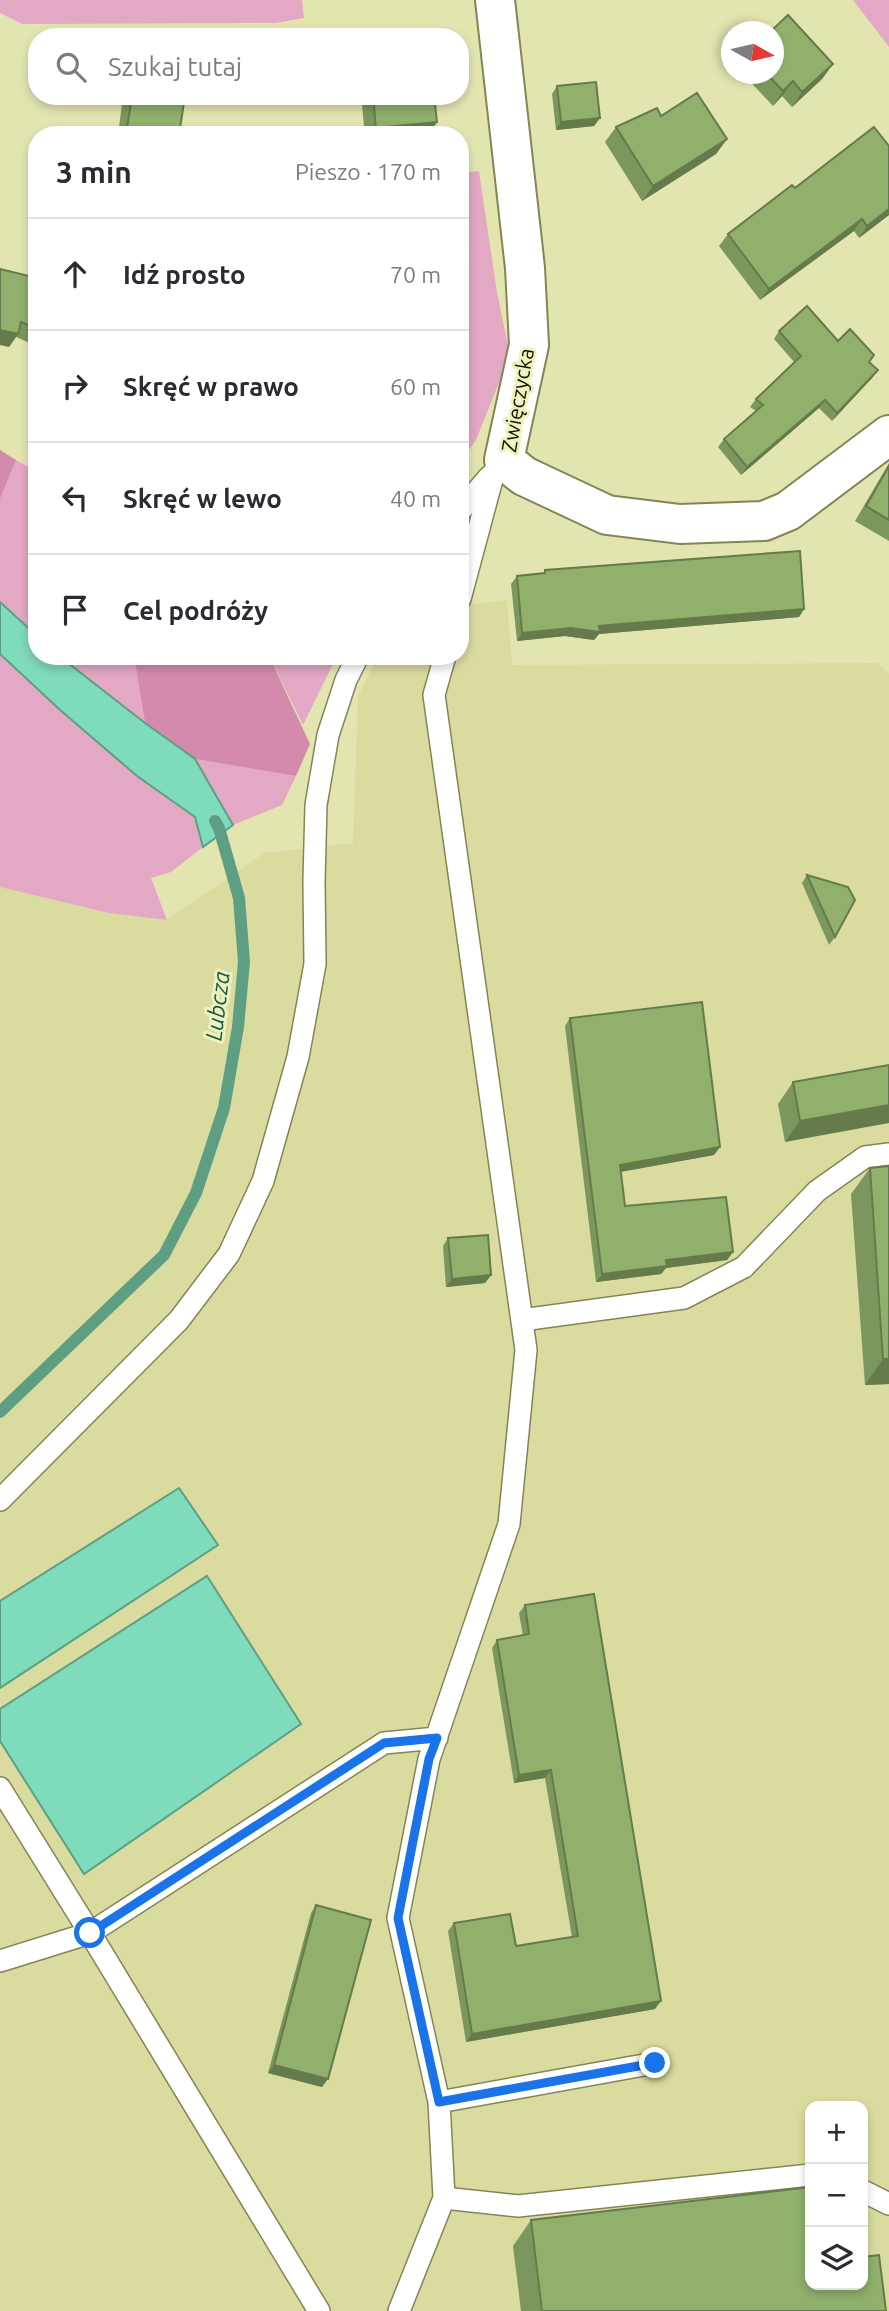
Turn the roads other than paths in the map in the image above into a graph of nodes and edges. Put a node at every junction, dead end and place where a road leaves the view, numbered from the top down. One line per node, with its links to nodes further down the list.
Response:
1 (495, 0): 3 (street, Zwięczycka)
2 (889, 435): 3 (street, Zwięczycka)
3 (499, 466): 4 (lane); 5 (lane)
4 (469, 501)
5 (469, 568)
6 (354, 665): 10 (lane)
7 (443, 665): 9 (lane)
8 (889, 1154): 9 (lane)
9 (522, 1320): 11 (lane)
10 (0, 1500)
11 (437, 1738): 13 (lane); 16 (lane)
12 (0, 1788): 13 (lane)
13 (90, 1933): 14 (lane); 21 (lane)
14 (0, 1961)
15 (655, 2063): 16 (lane)
16 (439, 2102): 19 (lane)
17 (805, 2176): 19 (lane)
18 (868, 2194): 20 (lane)
19 (444, 2198): 22 (lane)
20 (889, 2204)
21 (319, 2311)
22 (399, 2311)

